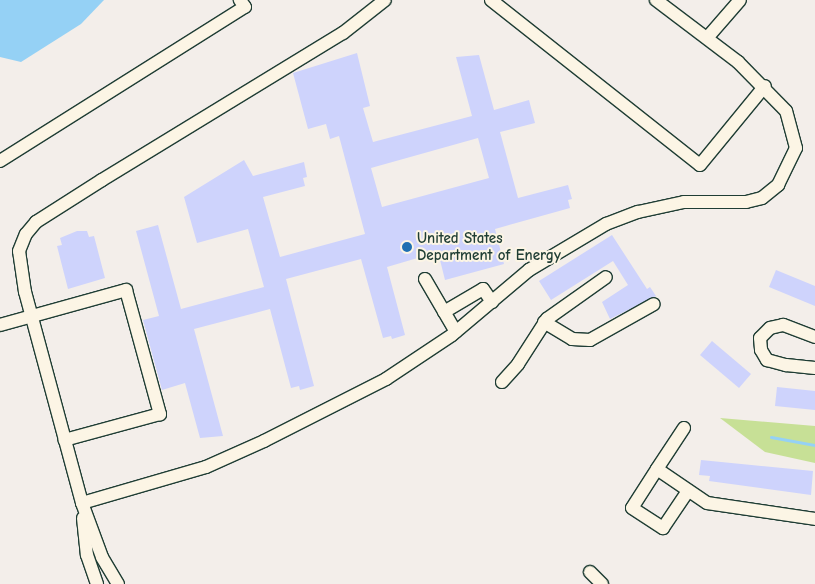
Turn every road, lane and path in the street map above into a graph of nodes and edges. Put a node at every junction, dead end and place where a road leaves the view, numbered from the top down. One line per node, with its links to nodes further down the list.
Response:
1 (240, 0): 8 (street)
2 (385, 0): 14 (street)
3 (491, 0): 7 (street)
4 (656, 0): 6 (street)
5 (740, 0): 6 (street)
6 (707, 38): 7 (street)
7 (765, 86): 11 (street)
8 (0, 162)
9 (606, 277): 15 (street)
10 (425, 279): 13 (street)
11 (492, 302): 13 (street); 17 (street)
12 (654, 304): 15 (street)
13 (444, 312): 17 (street)
14 (32, 316): 16 (street); 22 (street); 22 (street)
15 (544, 322): 20 (street)
16 (0, 325)
17 (456, 332): 25 (street)
18 (815, 337): 19 (street)
19 (815, 368)
20 (502, 382)
21 (684, 428): 23 (street)
22 (64, 440): 25 (street)
23 (657, 470): 24 (street); 24 (street)
24 (688, 490): 26 (street)
25 (82, 503): 28 (street); 29 (street)
26 (815, 520)
27 (590, 572): 30 (street)
28 (97, 584)
29 (118, 584)
30 (602, 584)

